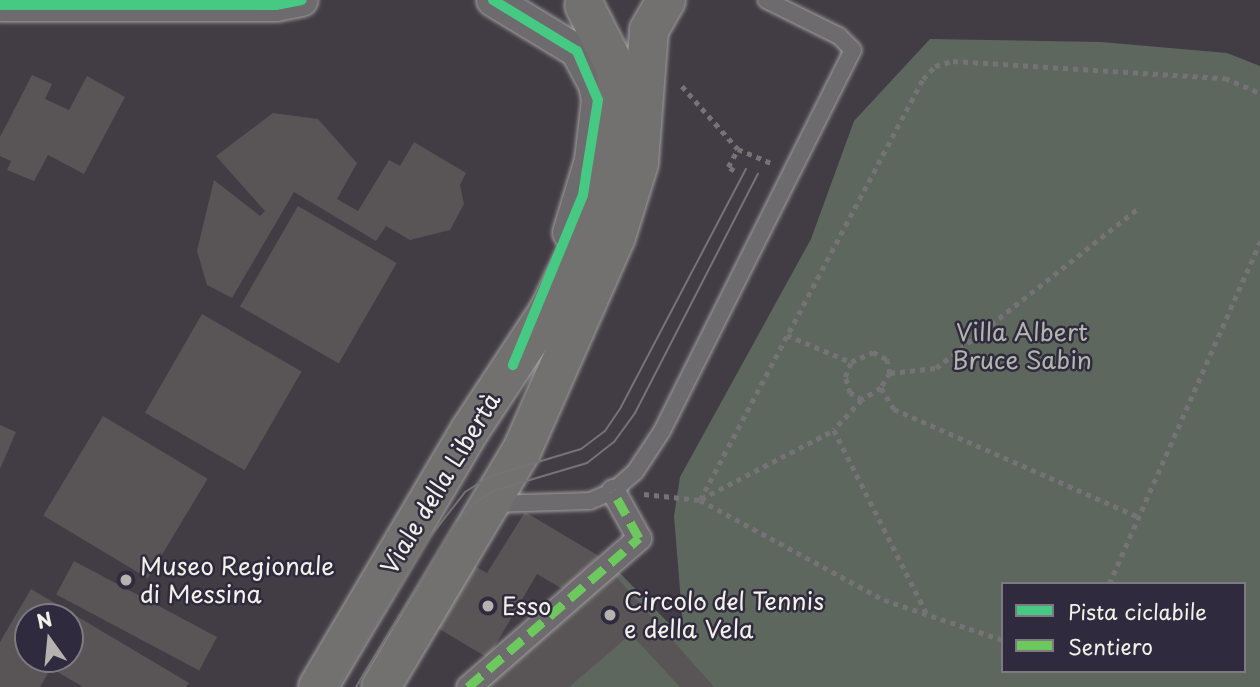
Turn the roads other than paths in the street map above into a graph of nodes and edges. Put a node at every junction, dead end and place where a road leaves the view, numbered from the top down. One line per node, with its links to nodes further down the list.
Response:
1 (302, 0): 6 (street)
2 (493, 0): 7 (street)
3 (664, 0): 5 (main road); 9 (main road, Viale della Libertà)
4 (766, 0): 8 (lane)
5 (580, 3): 7 (main road, Viale della Libertà)
6 (0, 5)
7 (513, 365): 10 (main road, Viale della Libertà)
8 (613, 491): 9 (lane); 12 (street)
9 (494, 503): 11 (main road, Viale della Libertà)
10 (318, 687)
11 (381, 687)
12 (468, 687)

